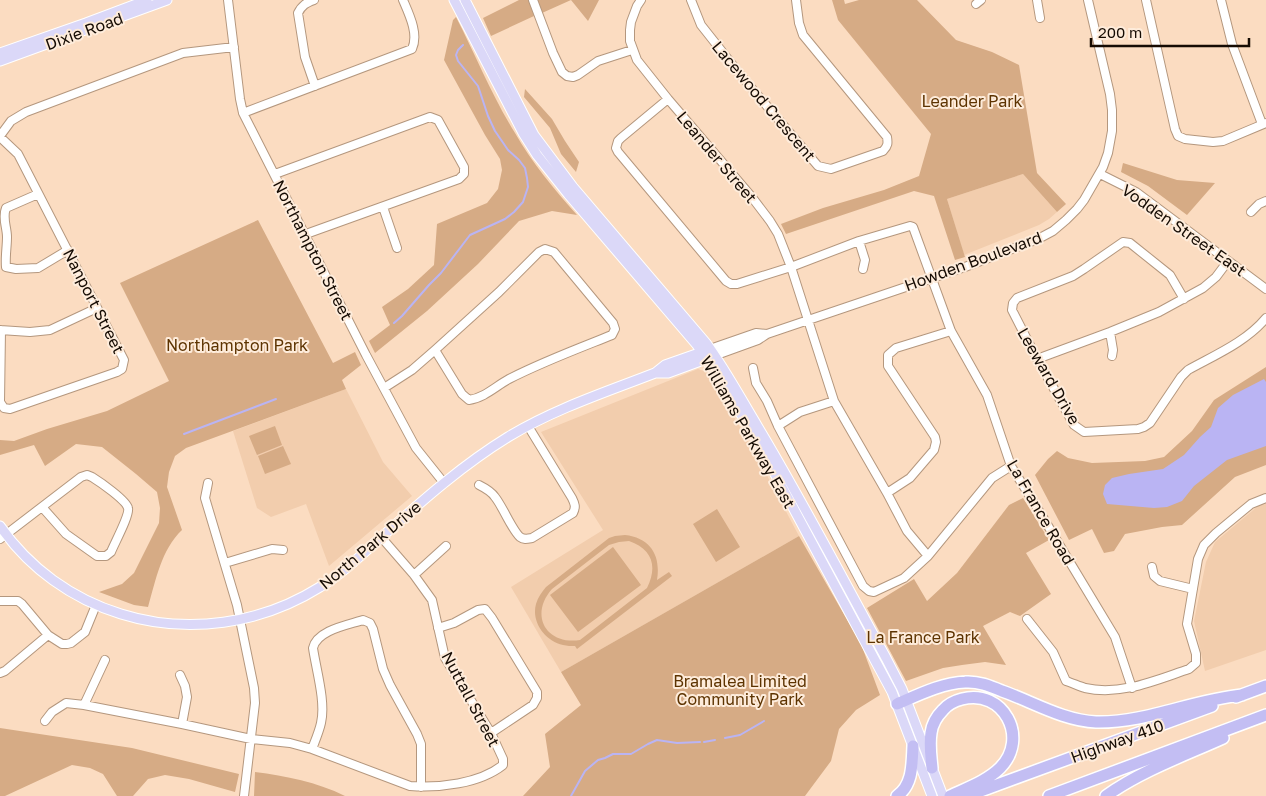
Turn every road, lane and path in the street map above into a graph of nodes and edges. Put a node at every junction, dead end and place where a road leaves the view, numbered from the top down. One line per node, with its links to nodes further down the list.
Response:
1 (147, 0): 19 (main road, Dixie Road)
2 (168, 0): 20 (main road, Dixie Road)
3 (228, 0): 17 (street, Northampton Street)
4 (314, 0): 21 (street)
5 (403, 0): 21 (street)
6 (454, 0): 49 (main road, Williams Parkway East)
7 (466, 0): 49 (main road, Williams Parkway East)
8 (533, 0): 18 (street)
9 (641, 0): 18 (street, Leander Street)
10 (691, 0): 11 (street, Lacewood Crescent)
11 (796, 0)
12 (1037, 0): 16 (street)
13 (1088, 0): 27 (street, Howden Boulevard)
14 (1146, 0): 24 (street)
15 (1221, 0): 24 (street)
16 (1040, 18)
17 (234, 47): 23 (street, Northampton Street); 25 (street)
18 (632, 50): 22 (street, Leander Street)
19 (0, 53)
20 (0, 61)
21 (315, 86): 23 (street)
22 (668, 99): 37 (street, Leander Street); 37 (street)
23 (243, 112): 26 (street, Northampton Street)
24 (1264, 124)
25 (0, 136): 28 (street, Nanport Street)
26 (274, 174): 30 (street); 32 (street, Northampton Street)
27 (1100, 174): 36 (street, Vodden Street East); 39 (street, Howden Boulevard)
28 (38, 194): 35 (street, Nanport Street); 35 (street)
29 (1266, 201): 31 (street)
30 (383, 207): 32 (street); 34 (street)
31 (1251, 212)
32 (306, 234): 53 (street, Northampton Street)
33 (859, 241): 37 (street); 38 (street); 39 (street, La France Road)
34 (397, 248)
35 (68, 250): 42 (street, Nanport Street)
36 (1228, 261): 40 (street, Vodden Street East); 41 (street)
37 (790, 267): 44 (street, Leander Street)
38 (863, 269)
39 (931, 278): 44 (street, Howden Boulevard); 46 (street, La France Road)
40 (1266, 289)
41 (1184, 298): 47 (street); 51 (street, Leeward Drive)
42 (97, 308): 45 (street); 45 (street, Nanport Street)
43 (1266, 318): 51 (street, Leeward Drive)
44 (807, 320): 49 (street, Howden Boulevard); 54 (street, Leander Street)
45 (1, 330)
46 (951, 331): 57 (street, La France Road); 61 (street)
47 (1110, 332): 50 (street); 51 (street)
48 (435, 350): 48 (street); 53 (street)
49 (708, 354): 55 (main road, North Park Drive); 86 (main road, Williams Parkway East)
50 (1112, 356)
51 (1038, 359)
52 (753, 368): 56 (street)
53 (384, 388): 59 (street, Northampton Street)
54 (834, 401): 56 (street); 61 (street, Leander Street)
55 (528, 426): 59 (main road, North Park Drive); 60 (street)
56 (778, 426): 69 (street)
57 (1011, 466): 69 (street); 84 (street, La France Road)
58 (208, 483): 70 (street)
59 (444, 483): 66 (main road, North Park Drive)
60 (480, 485)
61 (887, 493): 69 (street, Leander Street)
62 (1266, 498): 73 (street)
63 (42, 507): 63 (street); 65 (street)
64 (0, 526): 65 (main road, North Park Drive)
65 (3, 536): 75 (main road, North Park Drive)
66 (381, 538): 72 (street, Nuttall Street); 76 (main road, North Park Drive)
67 (446, 546): 72 (street)
68 (283, 550): 70 (street)
69 (928, 556)
70 (225, 563): 76 (street)
71 (1152, 567): 73 (street)
72 (414, 575): 78 (street, Nuttall Street)
73 (1193, 588): 84 (street)
74 (0, 601): 79 (street)
75 (96, 605): 76 (main road, North Park Drive); 79 (street)
76 (241, 619): 92 (street)
77 (1028, 619): 84 (street)
78 (438, 628): 91 (street, Nuttall Street); 91 (street)
79 (48, 635): 81 (street)
80 (104, 660): 87 (street)
81 (0, 673)
82 (180, 675): 90 (street)
83 (1266, 686): 85 (highway, Highway 410)
84 (1132, 688)
85 (1242, 695): 86 (highway); 102 (highway, Highway 410)
86 (901, 702): 93 (main road, Williams Parkway East); 95 (main road, Williams Parkway East)
87 (84, 705): 89 (street, Nuttall Street); 90 (street, Nuttall Street)
88 (1266, 715): 103 (highway, Highway 410); 104 (highway)
89 (45, 721)
90 (182, 724): 92 (street, Nuttall Street)
91 (491, 734): 96 (street, Nuttall Street)
92 (251, 740): 94 (street, Nuttall Street); 99 (street)
93 (912, 746): 98 (main road, Williams Parkway East); 100 (highway)
94 (312, 749): 96 (street, Nuttall Street); 96 (street)
95 (932, 768): 97 (main road, Williams Parkway East); 101 (highway)
96 (421, 787)
97 (942, 793)
98 (931, 794)
99 (244, 796)
100 (896, 796)
101 (950, 796)
102 (967, 796)
103 (1049, 796)
104 (1106, 796)

